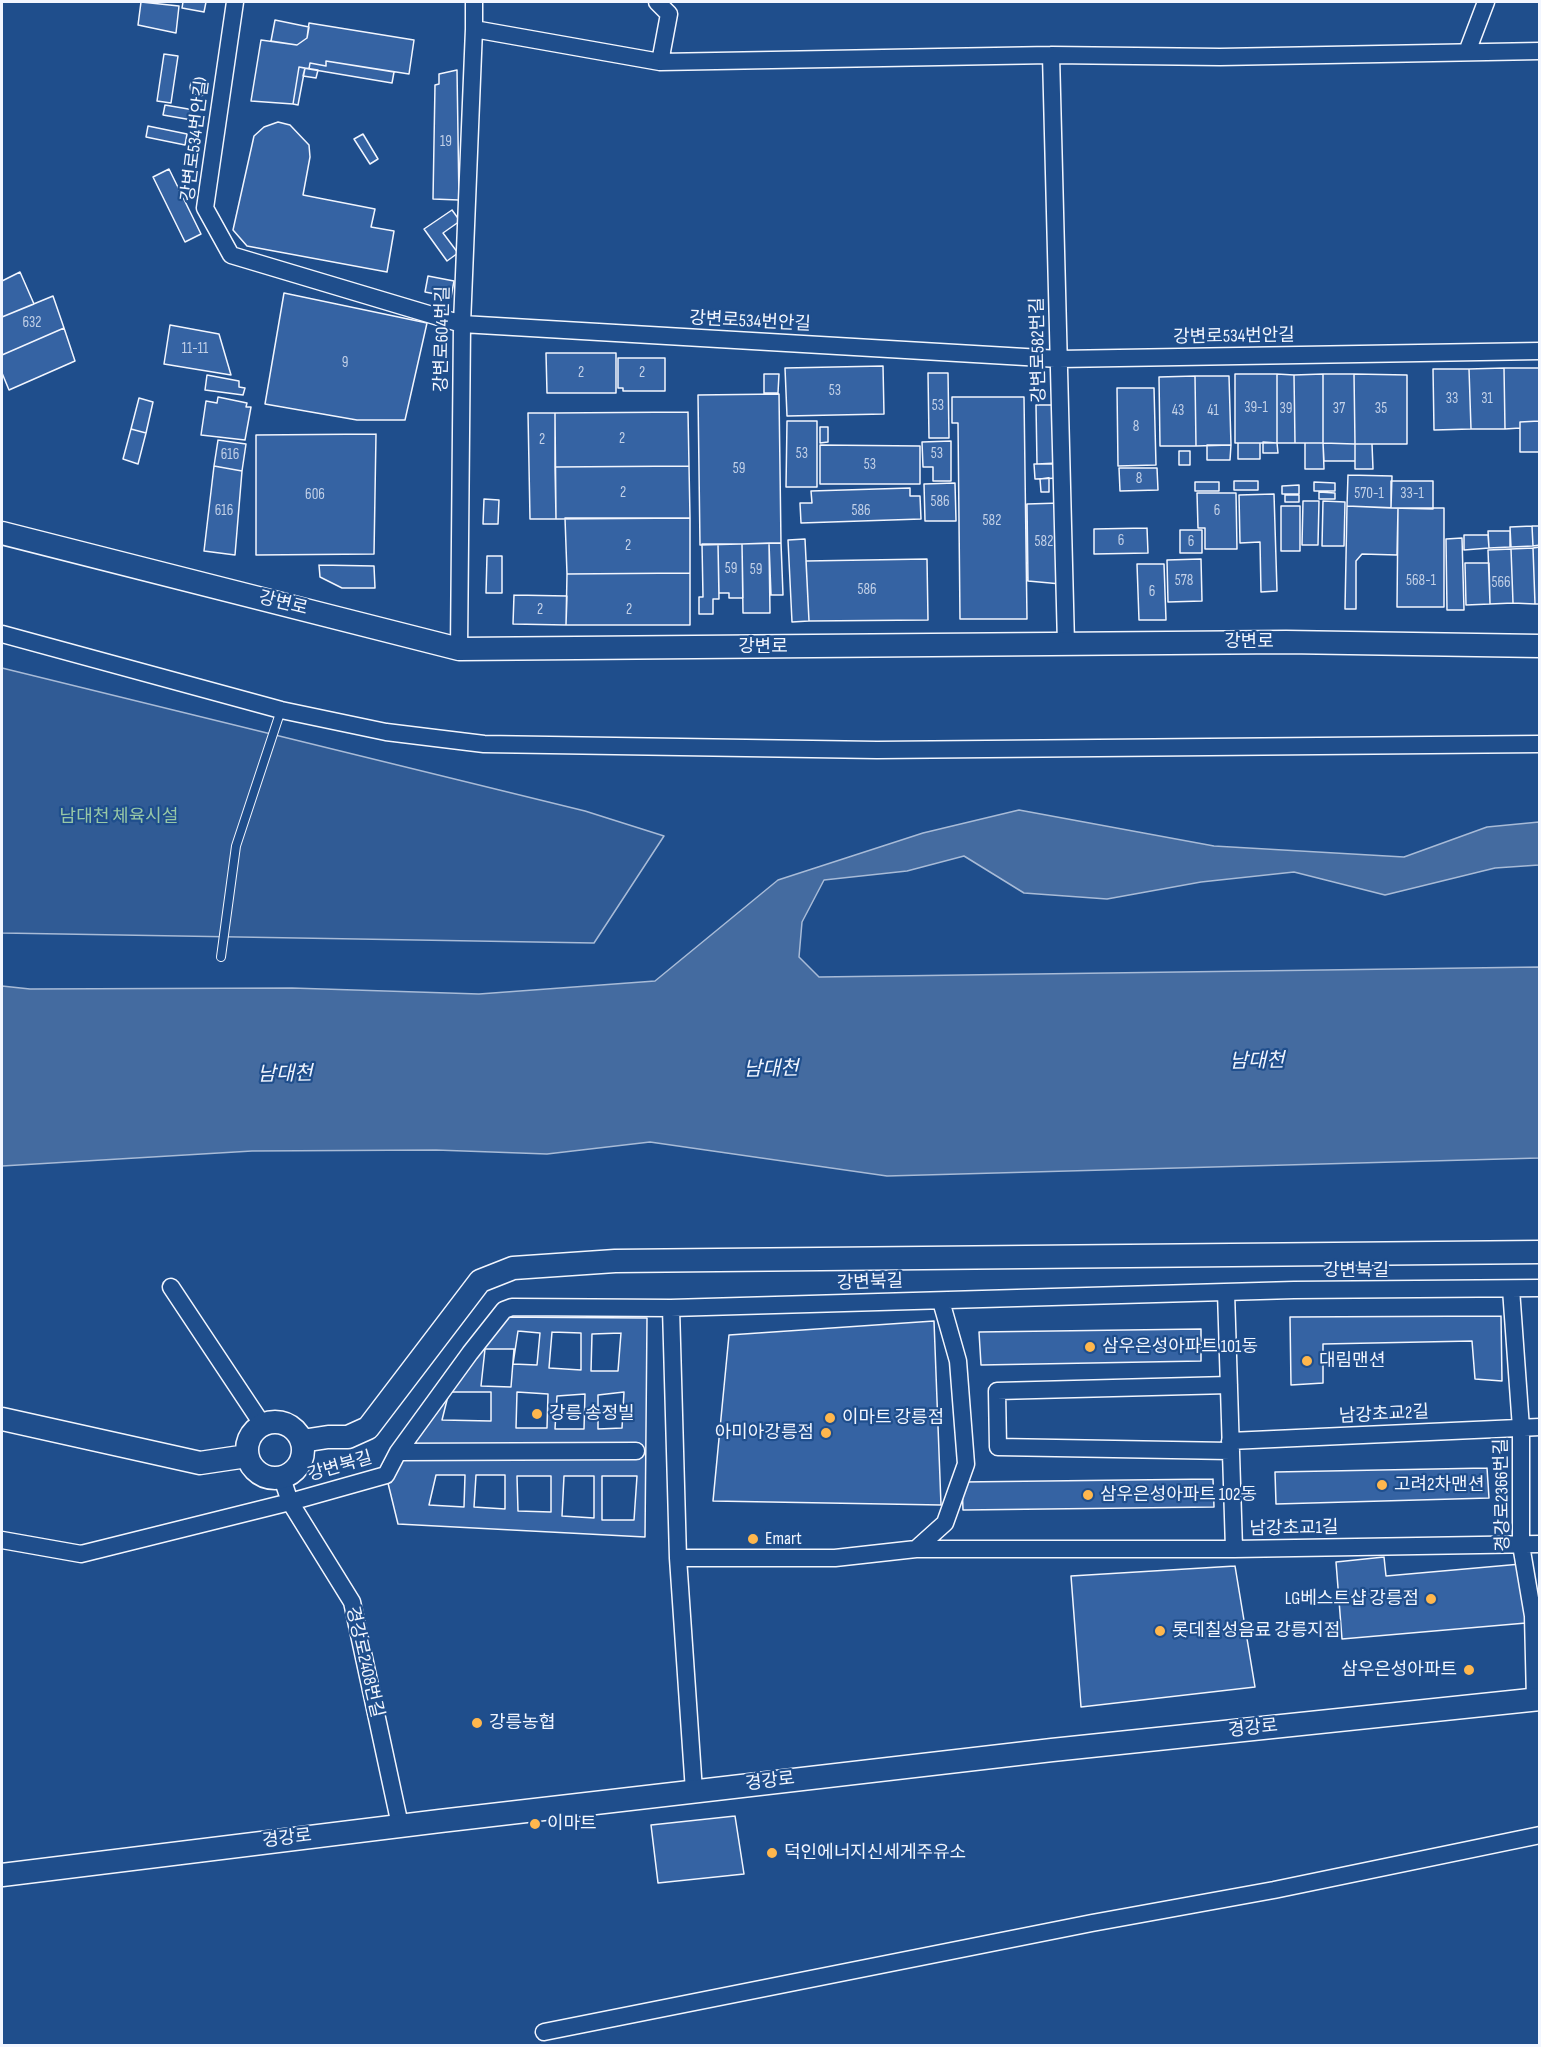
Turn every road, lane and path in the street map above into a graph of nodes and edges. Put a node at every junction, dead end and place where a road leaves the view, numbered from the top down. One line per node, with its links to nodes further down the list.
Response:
1 (234, 2): 10 (street, 강변로534번안길)
2 (474, 2): 5 (street, 강변로604번길)
3 (657, 2): 9 (street)
4 (1486, 2): 7 (street)
5 (474, 29): 9 (street); 10 (street, 강변로604번길)
6 (1539, 51): 7 (street)
7 (1467, 52): 8 (street)
8 (1051, 55): 9 (street); 12 (street, 강변로582번길)
9 (660, 62)
10 (462, 324): 12 (street, 강변로534번안길); 17 (street, 강변로604번길)
11 (1539, 351): 12 (street, 강변로534번안길)
12 (1059, 359): 15 (street, 강변로582번길)
13 (2, 532): 17 (street, 강변로)
14 (2, 634): 18 (street)
15 (1066, 644): 16 (street, 강변로); 17 (street, 강변로)
16 (1539, 646)
17 (459, 649)
18 (281, 710): 19 (street); 20 (lane)
19 (1539, 744)
20 (220, 957)
21 (1539, 1252): 33 (street)
22 (171, 1287): 30 (street)
23 (1539, 1288): 24 (street, 강변북길)
24 (1511, 1289): 25 (street, 강변북길); 32 (street, 경강로2366번길)
25 (1226, 1292): 26 (street, 강변북길); 28 (street, 남강초교1길)
26 (941, 1301): 27 (street, 강변북길); 43 (street)
27 (671, 1308): 36 (street, 강변북길); 45 (street)
28 (1229, 1385): 34 (street, 남강초교1길); 34 (street, 남강초교2길)
29 (2, 1419): 37 (street)
30 (262, 1424): 33 (street); 37 (street)
31 (1539, 1427): 32 (street, 남강초교2길)
32 (1521, 1428): 34 (street, 남강초교2길); 42 (street, 경강로2366번길)
33 (302, 1441): 38 (street)
34 (1230, 1446): 44 (street, 남강초교1길)
35 (636, 1451): 36 (street)
36 (398, 1452): 39 (street, 강변북길)
37 (247, 1456): 38 (street)
38 (282, 1478): 39 (street, 경강로2408번길)
39 (290, 1502): 40 (street, 강변북길); 48 (street, 경강로2408번길)
40 (2, 1540)
41 (1539, 1544): 42 (street, 남강초교1길)
42 (1521, 1545): 44 (street, 남강초교1길); 46 (street, 경강로2366번길)
43 (916, 1549): 44 (street); 45 (street)
44 (1233, 1549)
45 (678, 1558): 47 (street)
46 (1537, 1699): 47 (street, 경강로)
47 (694, 1791): 48 (street, 경강로)
48 (400, 1825): 50 (street, 경강로)
49 (1539, 1834): 51 (street)
50 (2, 1875)
51 (544, 2032)

